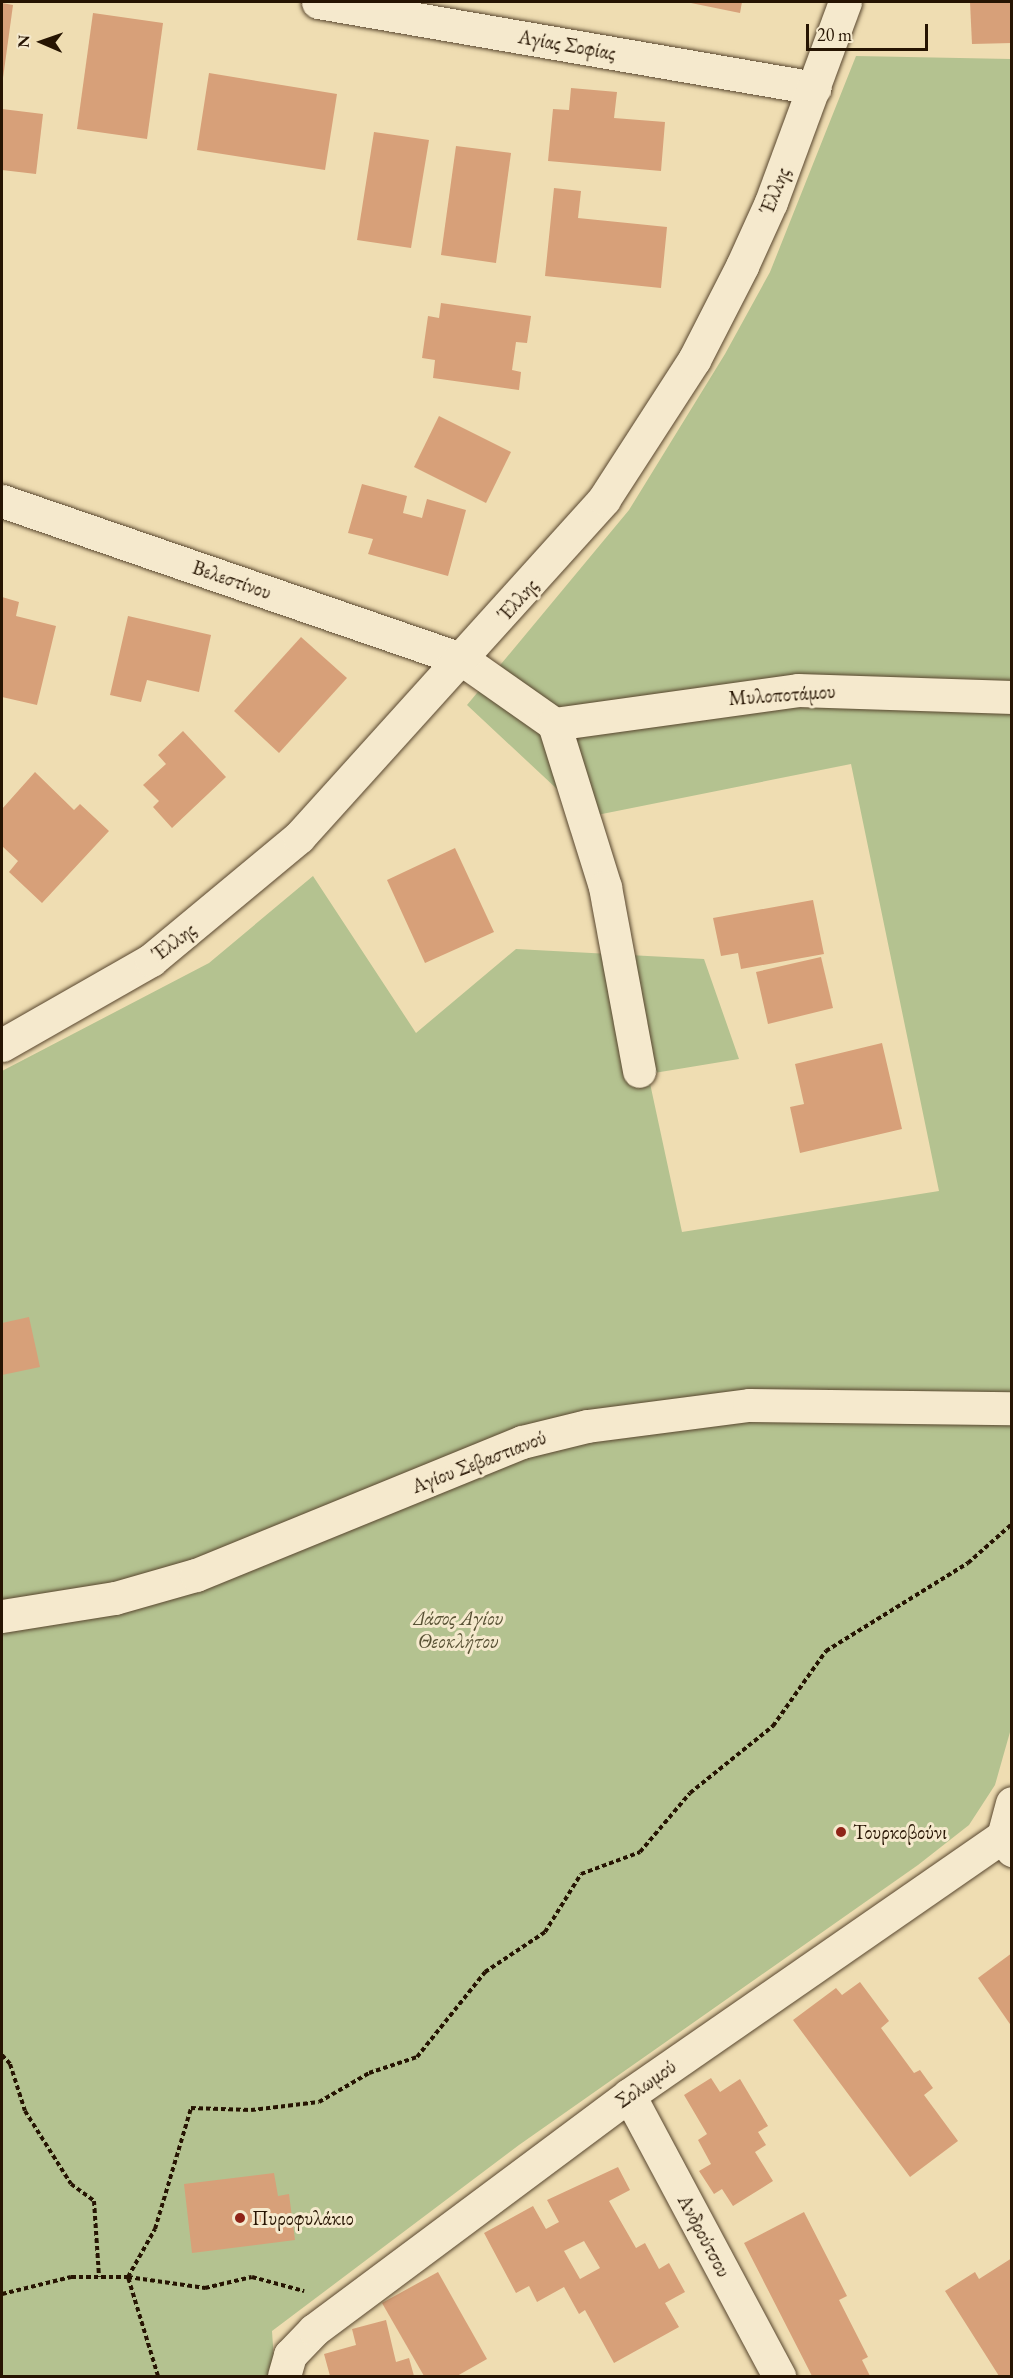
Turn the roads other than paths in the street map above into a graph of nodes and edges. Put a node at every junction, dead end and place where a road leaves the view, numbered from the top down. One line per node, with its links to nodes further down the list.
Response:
1 (318, 2): 3 (street, Αγίας Σοφίας)
2 (845, 2): 3 (street, Έλλης)
3 (815, 88): 5 (street, Έλλης)
4 (2, 501): 5 (street, Βελεστίνου)
5 (463, 660): 7 (street, Βελεστίνου); 8 (street, Έλλης)
6 (1011, 698): 7 (street, Μυλοποτάμου)
7 (554, 724): 9 (street)
8 (2, 1045)
9 (639, 1071)
10 (1011, 1408): 11 (street, Αγίου Σεβαστιανού)
11 (2, 1616)
12 (1011, 1803): 13 (street)
13 (1007, 1843): 14 (street, Σολωμού)
14 (629, 2095): 15 (street, Σολωμού); 16 (street, Ανδρούτσου)
15 (284, 2376)
16 (779, 2376)

